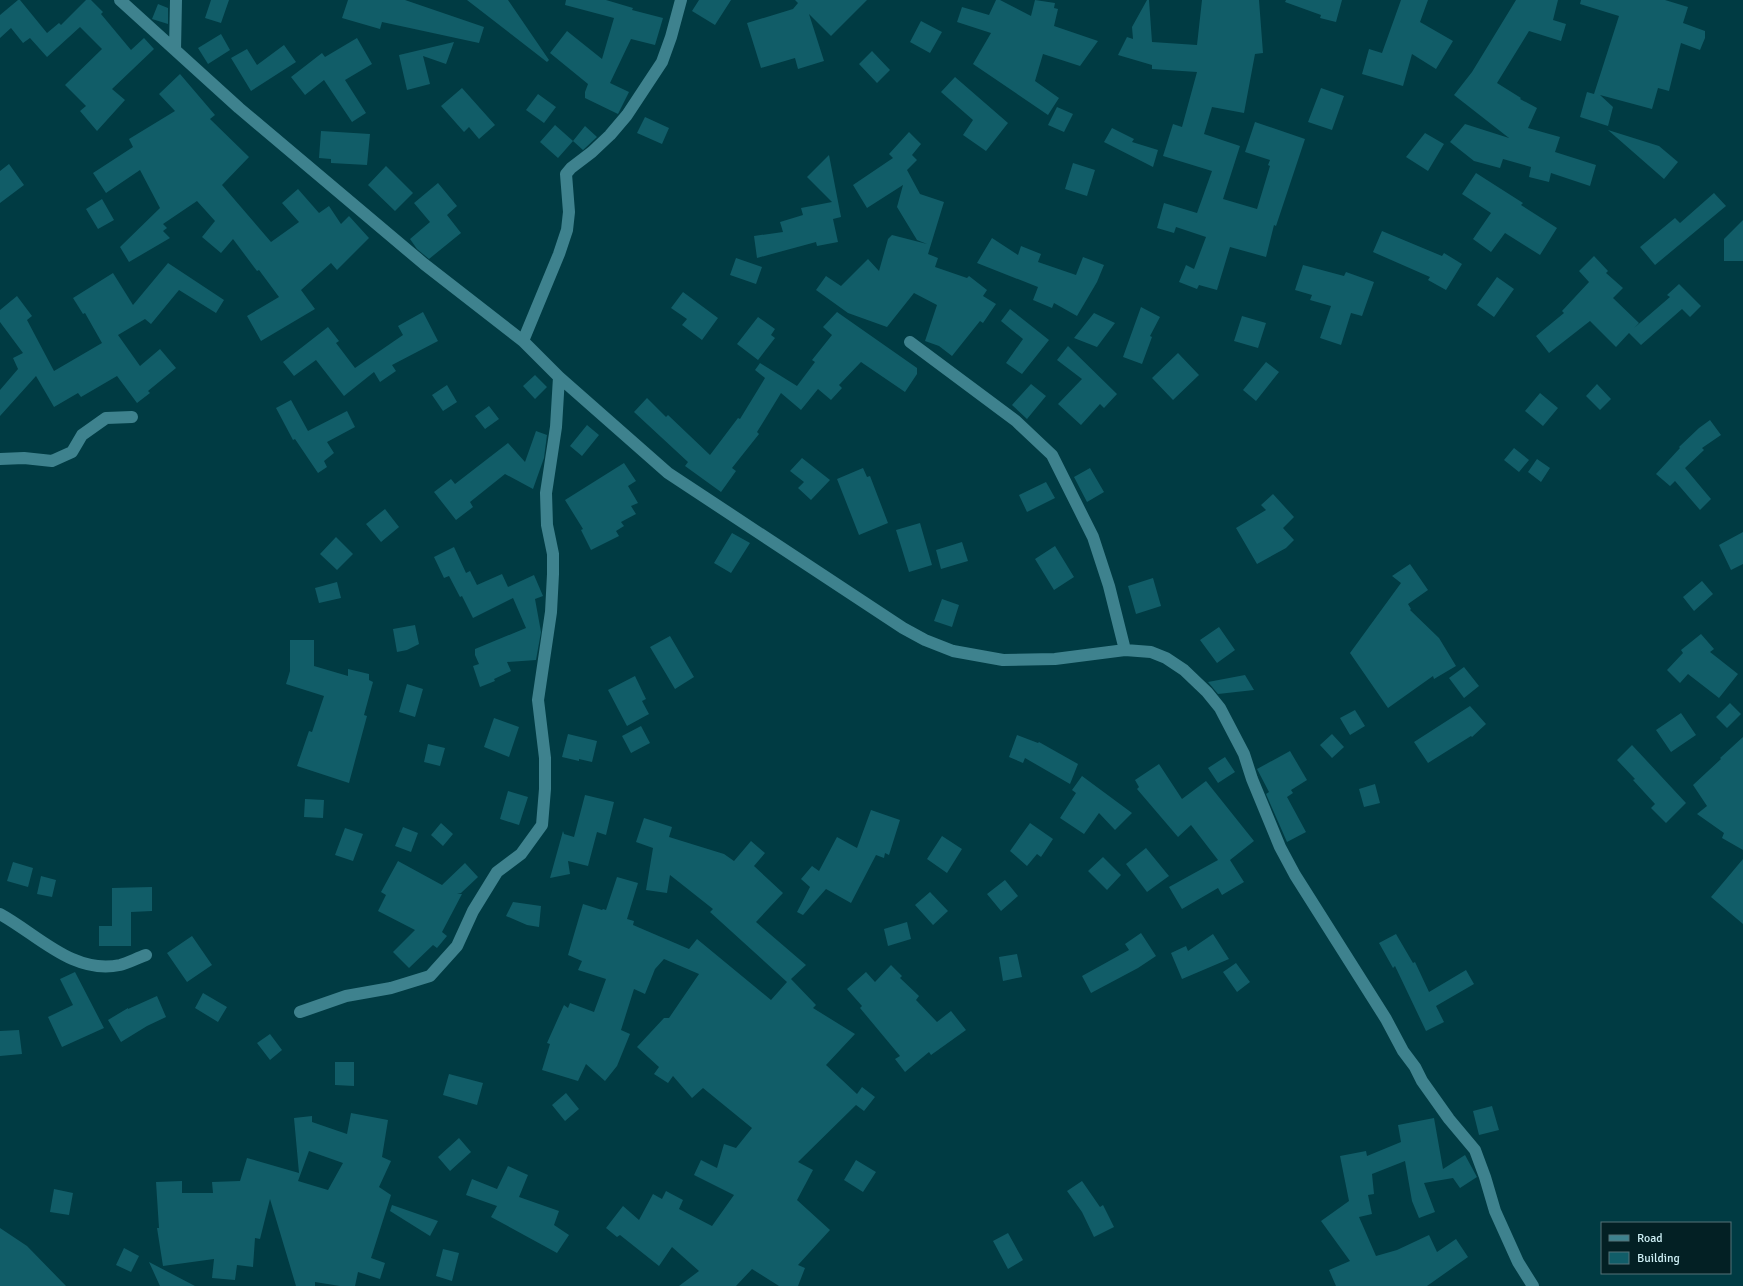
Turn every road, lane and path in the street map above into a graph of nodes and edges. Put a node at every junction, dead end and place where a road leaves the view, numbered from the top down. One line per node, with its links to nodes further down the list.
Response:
1 (120, 0): 4 (street)
2 (176, 0): 4 (street)
3 (680, 0): 5 (street)
4 (175, 50): 5 (street)
5 (523, 341): 7 (street)
6 (910, 342): 10 (street)
7 (559, 377): 10 (street); 13 (street)
8 (132, 416): 9 (street)
9 (0, 459)
10 (1125, 650): 14 (street)
11 (0, 914): 12 (street)
12 (146, 955)
13 (300, 1012)
14 (1533, 1286)

